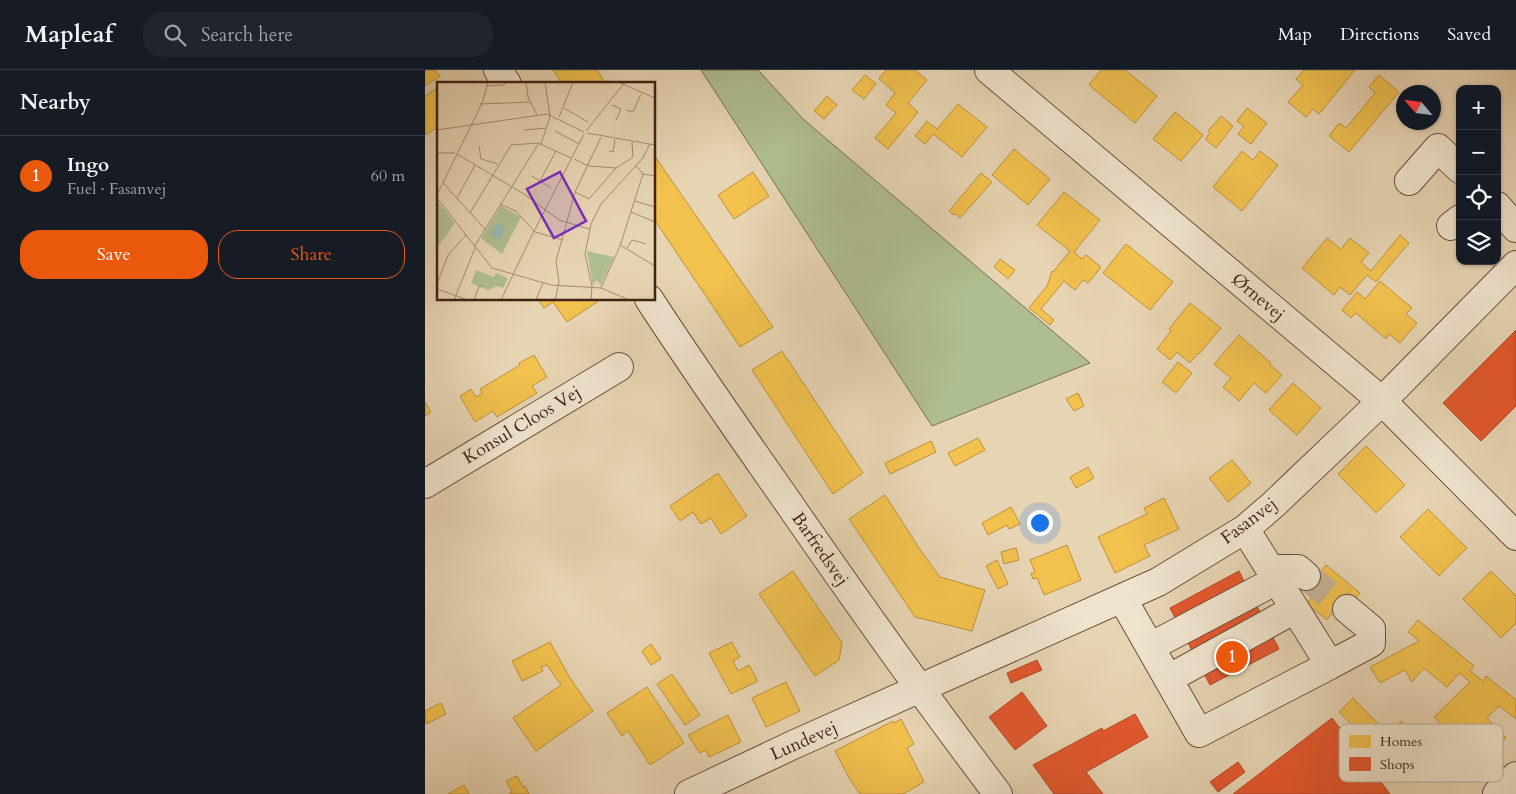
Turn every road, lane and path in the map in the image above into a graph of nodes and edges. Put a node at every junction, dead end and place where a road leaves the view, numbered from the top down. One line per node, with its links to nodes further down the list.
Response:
1 (498, 70): 3 (street)
2 (989, 70): 11 (street, Ørnevej)
3 (506, 82)
4 (1456, 165): 5 (street)
5 (1409, 180)
6 (1501, 211): 7 (street)
7 (1516, 228)
8 (1516, 265): 11 (street, Fasanvej)
9 (650, 300): 23 (street, Barfredsvej)
10 (619, 367): 12 (street, Konsul Cloos Vej)
11 (1382, 401): 13 (street, Fasanvej); 14 (street, Ørnevej)
12 (425, 484)
13 (1245, 528): 15 (street); 17 (street, Fasanvej)
14 (1516, 536)
15 (1273, 574): 16 (street); 18 (street); 20 (street)
16 (1307, 576)
17 (1122, 598): 20 (street); 23 (street, Fasanvej)
18 (1295, 609): 21 (street); 22 (street)
19 (1347, 609): 21 (street)
20 (1150, 647): 22 (street)
21 (1330, 665): 22 (street)
22 (1169, 679)
23 (919, 688): 25 (street, Lundevej); 26 (street, Barfredsvej)
24 (1516, 776): 27 (street)
25 (689, 794)
26 (998, 794)
27 (1497, 794)

